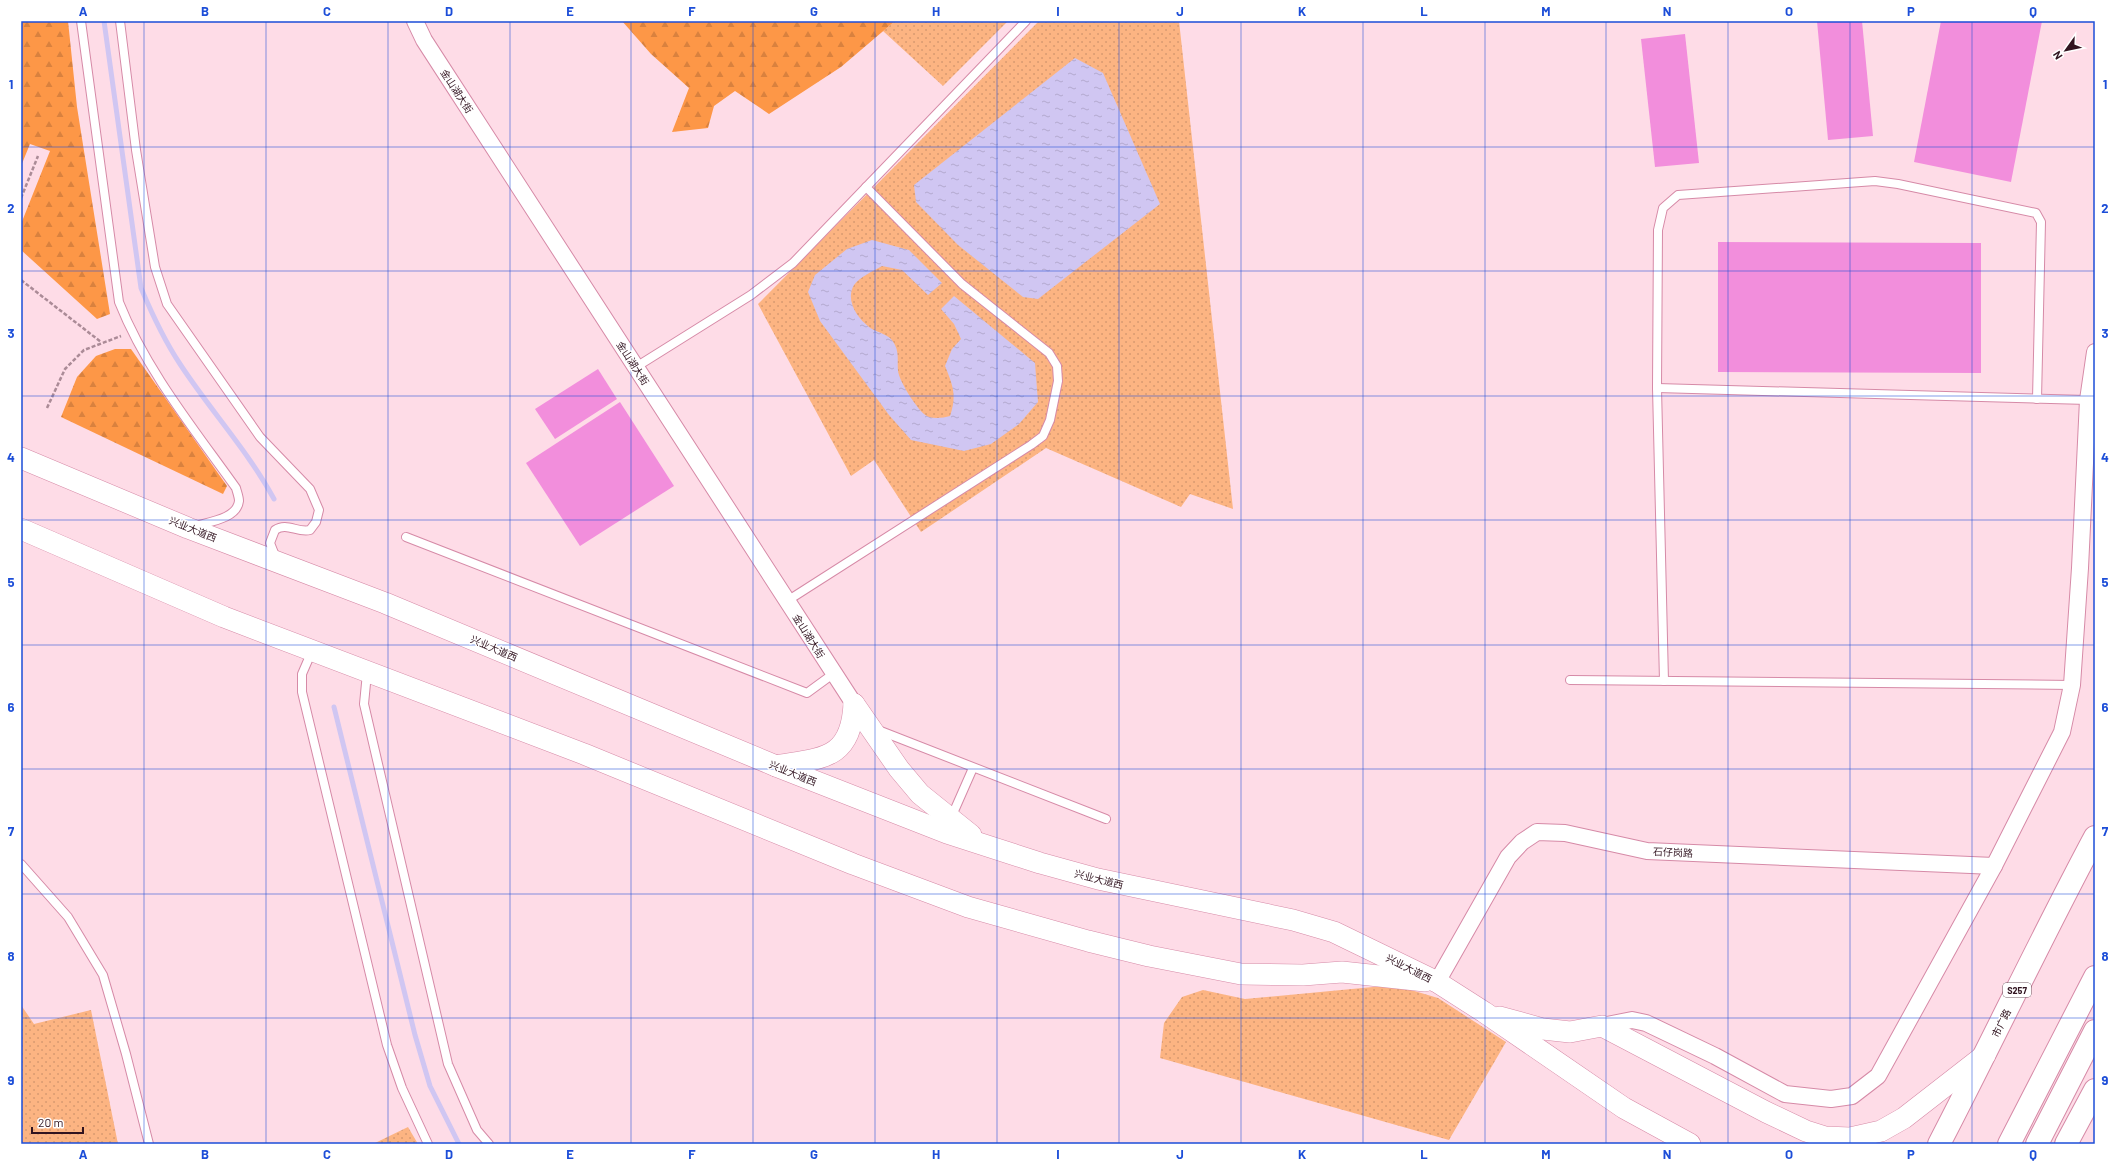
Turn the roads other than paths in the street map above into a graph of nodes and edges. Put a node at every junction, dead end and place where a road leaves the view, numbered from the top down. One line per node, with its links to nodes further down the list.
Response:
1 (81, 21): 12 (lane)
2 (120, 21): 15 (lane)
3 (415, 21): 7 (street, 金山湖大街)
4 (1026, 21): 5 (lane)
5 (866, 188): 7 (lane); 16 (lane)
6 (2095, 352): 10 (street)
7 (636, 367): 16 (street, 金山湖大街)
8 (1657, 388): 9 (lane); 9 (lane); 21 (lane)
9 (2037, 399): 10 (lane)
10 (2088, 400): 22 (street)
11 (21, 458): 12 (street, 兴业大道西)
12 (188, 528): 15 (street, 兴业大道西)
13 (21, 529): 17 (street, 兴业大道西)
14 (406, 537): 19 (lane)
15 (277, 563): 25 (street, 兴业大道西)
16 (787, 601): 19 (street, 金山湖大街)
17 (312, 651): 18 (street, 兴业大道西); 41 (lane)
18 (368, 672): 34 (street, 兴业大道西); 42 (lane)
19 (833, 674): 23 (street, 金山湖大街)
20 (1570, 680): 21 (lane)
21 (1664, 681): 22 (lane)
22 (2072, 685): 32 (street)
23 (854, 704): 24 (street); 25 (street)
24 (870, 727): 26 (lane); 27 (street)
25 (776, 766): 30 (street, 兴业大道西)
26 (973, 768): 27 (lane); 28 (lane)
27 (950, 819): 30 (street)
28 (1106, 819)
29 (2095, 837): 38 (main road, 市广路 / S257)
30 (1007, 852): 34 (street, 兴业大道西)
31 (21, 864): 40 (lane)
32 (1994, 866): 34 (street, 石仔岗路); 36 (street)
33 (2095, 977): 45 (main road)
34 (1437, 982): 35 (street)
35 (1484, 1012): 36 (street); 43 (street)
36 (1602, 1026): 38 (street)
37 (2095, 1031): 46 (main road)
38 (1986, 1055): 44 (main road, 市广路 / S257)
39 (2095, 1090): 47 (main road)
40 (149, 1144)
41 (428, 1144)
42 (489, 1144)
43 (1690, 1144)
44 (1939, 1144)
45 (2009, 1144)
46 (2037, 1144)
47 (2066, 1144)

